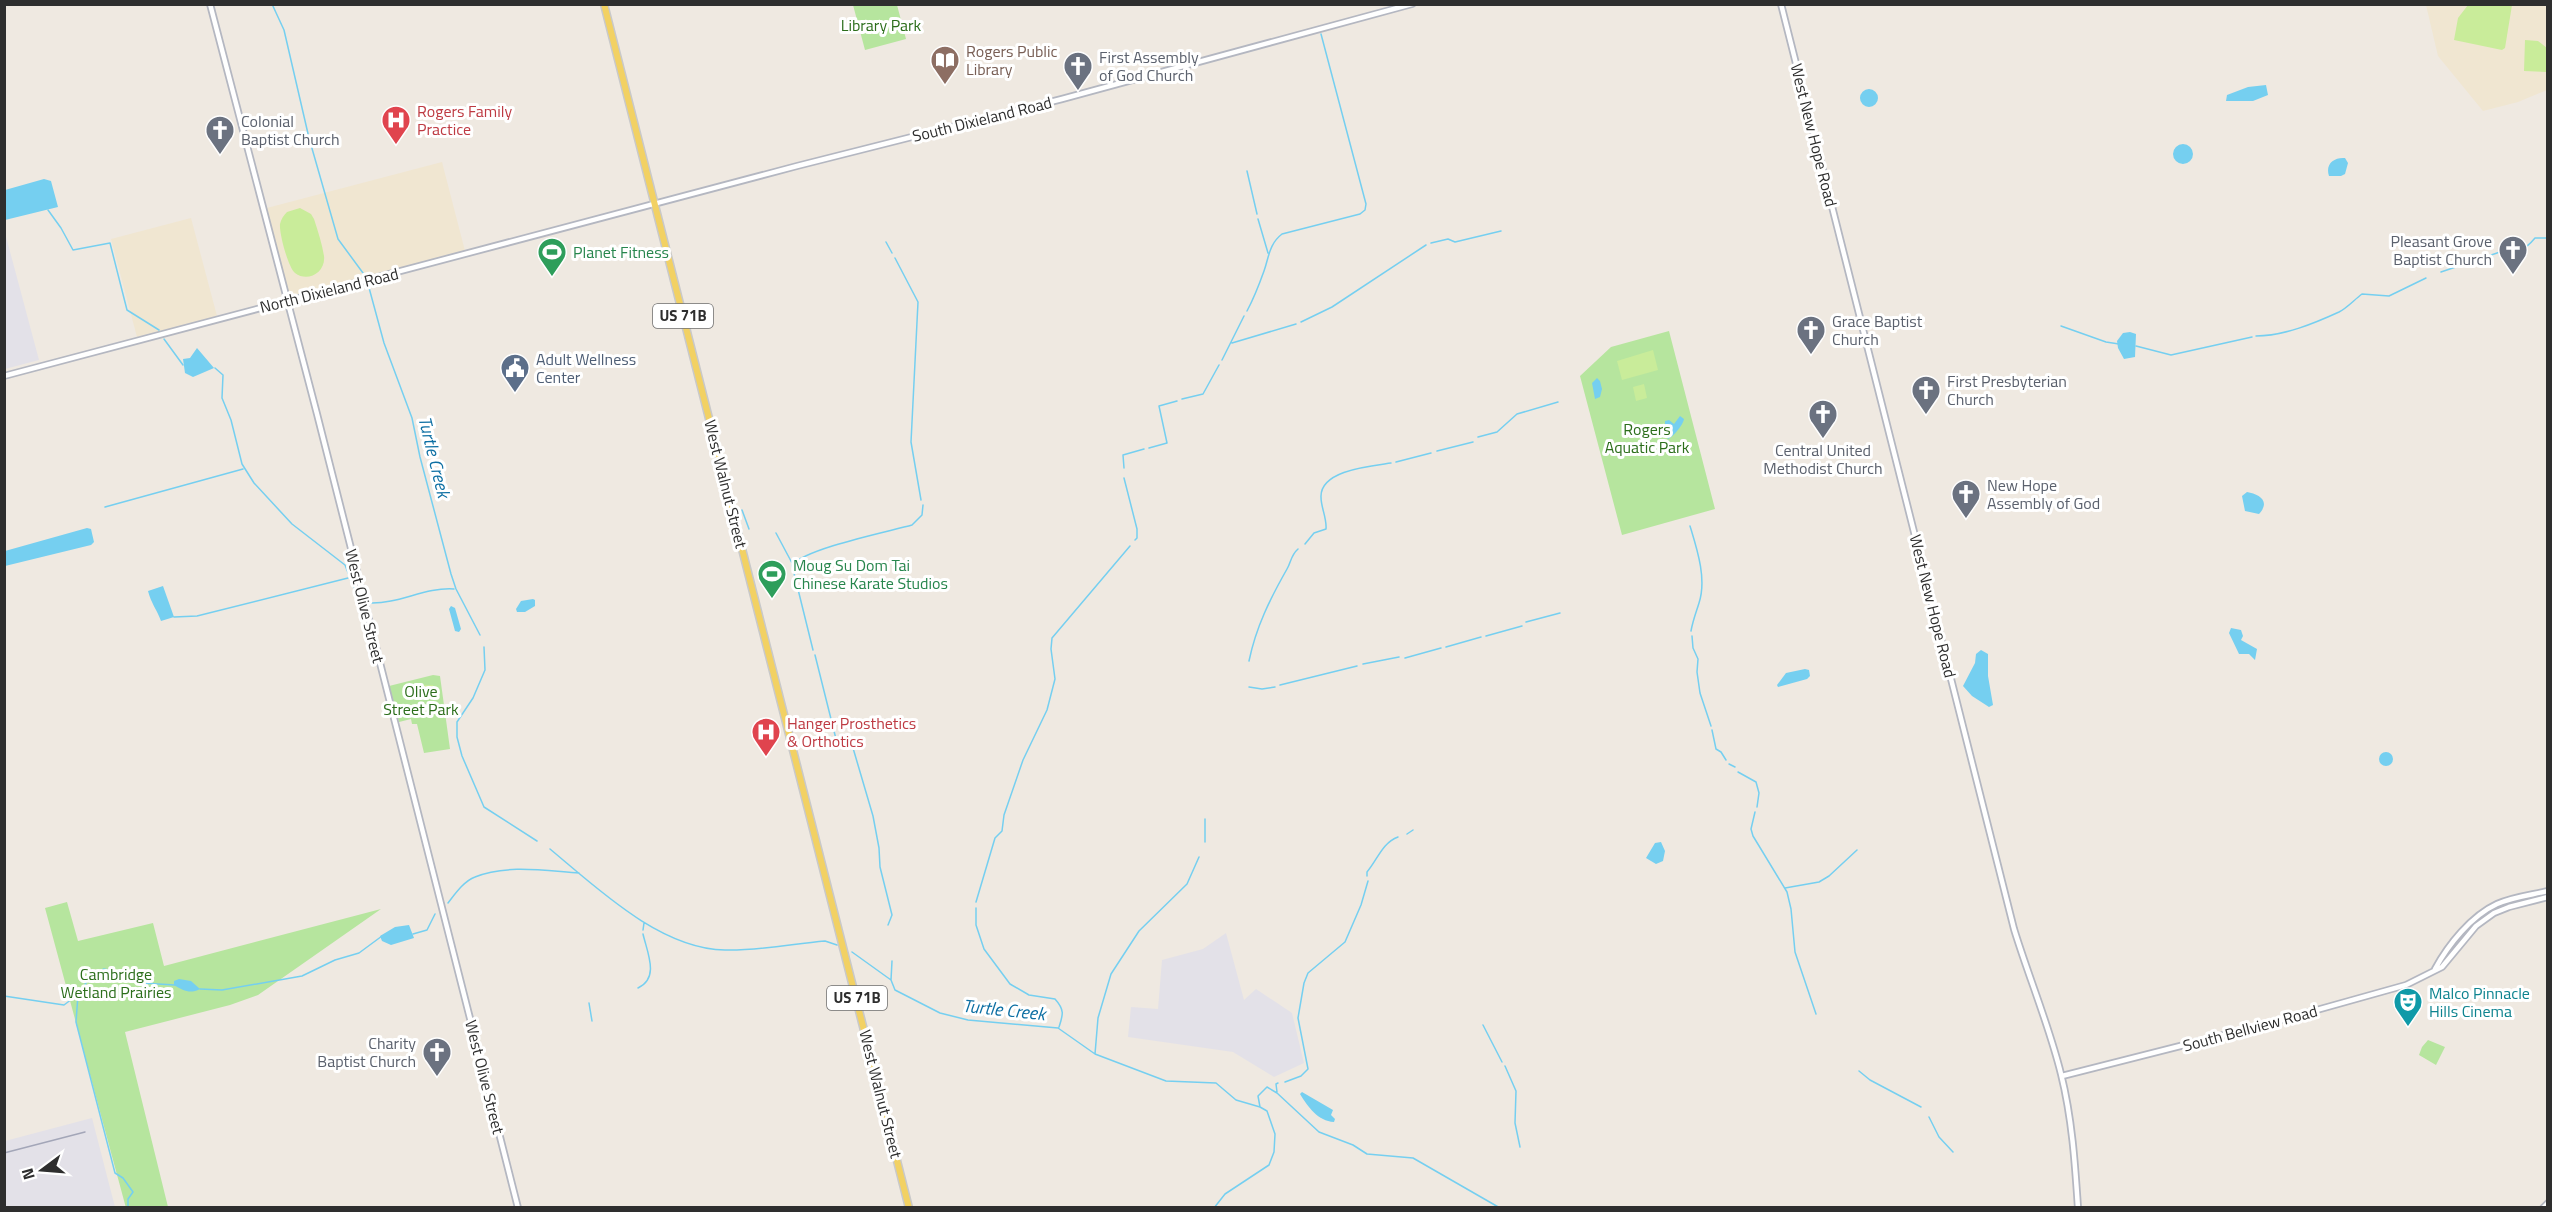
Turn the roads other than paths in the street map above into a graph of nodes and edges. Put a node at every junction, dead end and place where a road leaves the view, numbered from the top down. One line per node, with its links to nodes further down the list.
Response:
1 (210, 4): 6 (main road, West Olive Street)
2 (604, 4): 5 (main road, West Walnut Street / US 71B)
3 (1412, 4): 5 (main road, South Dixieland Road)
4 (1781, 4): 13 (main road, West New Hope Road)
5 (655, 204): 6 (main road, North Dixieland Road); 16 (main road, West Walnut Street / US 71B)
6 (287, 299): 7 (main road, North Dixieland Road); 15 (main road, West Olive Street)
7 (4, 376)
8 (2547, 891): 9 (main road, South Bellview Road)
9 (2526, 896): 11 (main road); 12 (main road, South Bellview Road)
10 (2547, 897): 11 (main road, South Bellview Road)
11 (2527, 902): 12 (main road, South Bellview Road)
12 (2435, 969): 13 (main road, South Bellview Road)
13 (2062, 1076): 17 (main road, West New Hope Road)
14 (2547, 1203): 18 (main road)
15 (518, 1208)
16 (909, 1208)
17 (2078, 1208)
18 (2543, 1208)

